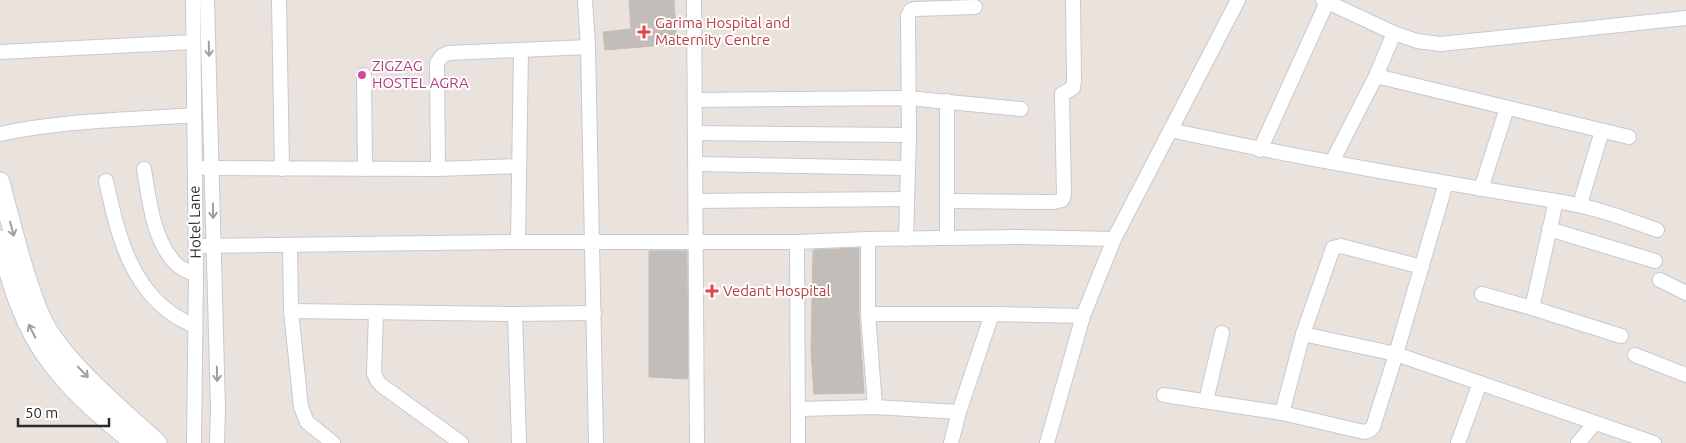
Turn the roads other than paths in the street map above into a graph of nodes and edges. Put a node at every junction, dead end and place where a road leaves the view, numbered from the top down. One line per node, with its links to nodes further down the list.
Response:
1 (193, 0): 12 (street, Hotel Lane)
2 (207, 0): 34 (street, one-way to 34)
3 (279, 0): 37 (street)
4 (586, 0): 13 (street)
5 (694, 0): 19 (street)
6 (1073, 0): 46 (street)
7 (1238, 0): 24 (street)
8 (1325, 1): 11 (street); 30 (street)
9 (975, 7): 18 (street)
10 (1686, 18): 11 (street)
11 (1394, 33): 17 (street)
12 (193, 42): 15 (street); 23 (street, Hotel Lane)
13 (588, 48): 14 (street); 58 (street)
14 (521, 50): 33 (street); 39 (street)
15 (0, 52)
16 (364, 75): 38 (street)
17 (1376, 76): 21 (street); 31 (street)
18 (908, 98): 19 (street); 20 (street); 28 (street)
19 (695, 100): 26 (street)
20 (947, 100): 22 (street); 46 (street)
21 (1507, 108): 25 (street); 43 (street)
22 (1021, 109)
23 (194, 115): 27 (street); 34 (street, Hotel Lane)
24 (1170, 130): 30 (street); 54 (street)
25 (1602, 131): 29 (street); 48 (street)
26 (695, 133): 28 (street); 32 (street)
27 (0, 134)
28 (909, 135): 35 (street)
29 (1629, 137)
30 (1260, 150): 31 (street)
31 (1332, 162): 42 (street)
32 (696, 164): 35 (street); 45 (street)
33 (519, 166): 39 (street); 57 (street)
34 (204, 168): 37 (street); 61 (street)
35 (908, 168): 44 (street)
36 (144, 169): 65 (street)
37 (282, 169): 38 (street)
38 (365, 169): 39 (street)
39 (438, 169)
40 (106, 181): 77 (street)
41 (0, 182): 64 (main road, one-way to 64)
42 (1446, 183): 43 (street); 63 (street)
43 (1481, 189): 47 (street)
44 (907, 199): 45 (street); 53 (street)
45 (696, 201): 56 (street)
46 (948, 201): 51 (street)
47 (1556, 201): 48 (street); 49 (street)
48 (1580, 204): 50 (street)
49 (1549, 229): 62 (street); 69 (street)
50 (1657, 230)
51 (947, 238): 53 (street); 54 (street)
52 (868, 239): 53 (street); 59 (street); 74 (street)
53 (906, 239)
54 (1114, 239): 76 (street)
55 (0, 240): 64 (main road)
56 (697, 241): 58 (street); 59 (street); 100 (street)
57 (518, 242): 58 (street); 60 (street)
58 (592, 242): 72 (street)
59 (797, 242): 88 (street)
60 (290, 245): 61 (street); 70 (street)
61 (205, 246): 65 (street, Hotel Lane); 95 (street, one-way to 95)
62 (1655, 261)
63 (1422, 267): 79 (street); 81 (street)
64 (10, 269): 92 (main road, one-way to 64); 93 (main road, one-way to 93)
65 (196, 275): 77 (street, Hotel Lane)
66 (1660, 280): 67 (street)
67 (1686, 293)
68 (1482, 294): 69 (street)
69 (1532, 308): 80 (street)
70 (291, 312): 71 (street); 96 (street)
71 (376, 313): 73 (street); 97 (street)
72 (594, 313): 73 (street); 99 (street)
73 (515, 314): 98 (street)
74 (868, 314): 75 (street); 87 (street)
75 (992, 314): 76 (street); 89 (street)
76 (1083, 316): 103 (street)
77 (195, 327): 94 (street, Hotel Lane)
78 (1222, 333): 86 (street)
79 (1303, 334): 81 (street); 90 (street)
80 (1621, 336)
81 (1396, 354): 84 (street); 90 (street)
82 (1635, 354): 83 (street)
83 (1686, 375)
84 (1480, 384): 91 (street); 104 (street)
85 (1164, 395): 86 (street)
86 (1206, 401): 90 (street)
87 (875, 407): 88 (street); 89 (street)
88 (799, 409): 101 (street)
89 (958, 412): 102 (street)
90 (1282, 413)
91 (1595, 423): 105 (street); 106 (street)
92 (135, 443)
93 (158, 443)
94 (194, 443)
95 (216, 443)
96 (332, 443)
97 (461, 443)
98 (519, 443)
99 (596, 443)
100 (697, 443)
101 (798, 443)
102 (951, 443)
103 (1047, 443)
104 (1458, 443)
105 (1578, 443)
106 (1654, 443)

